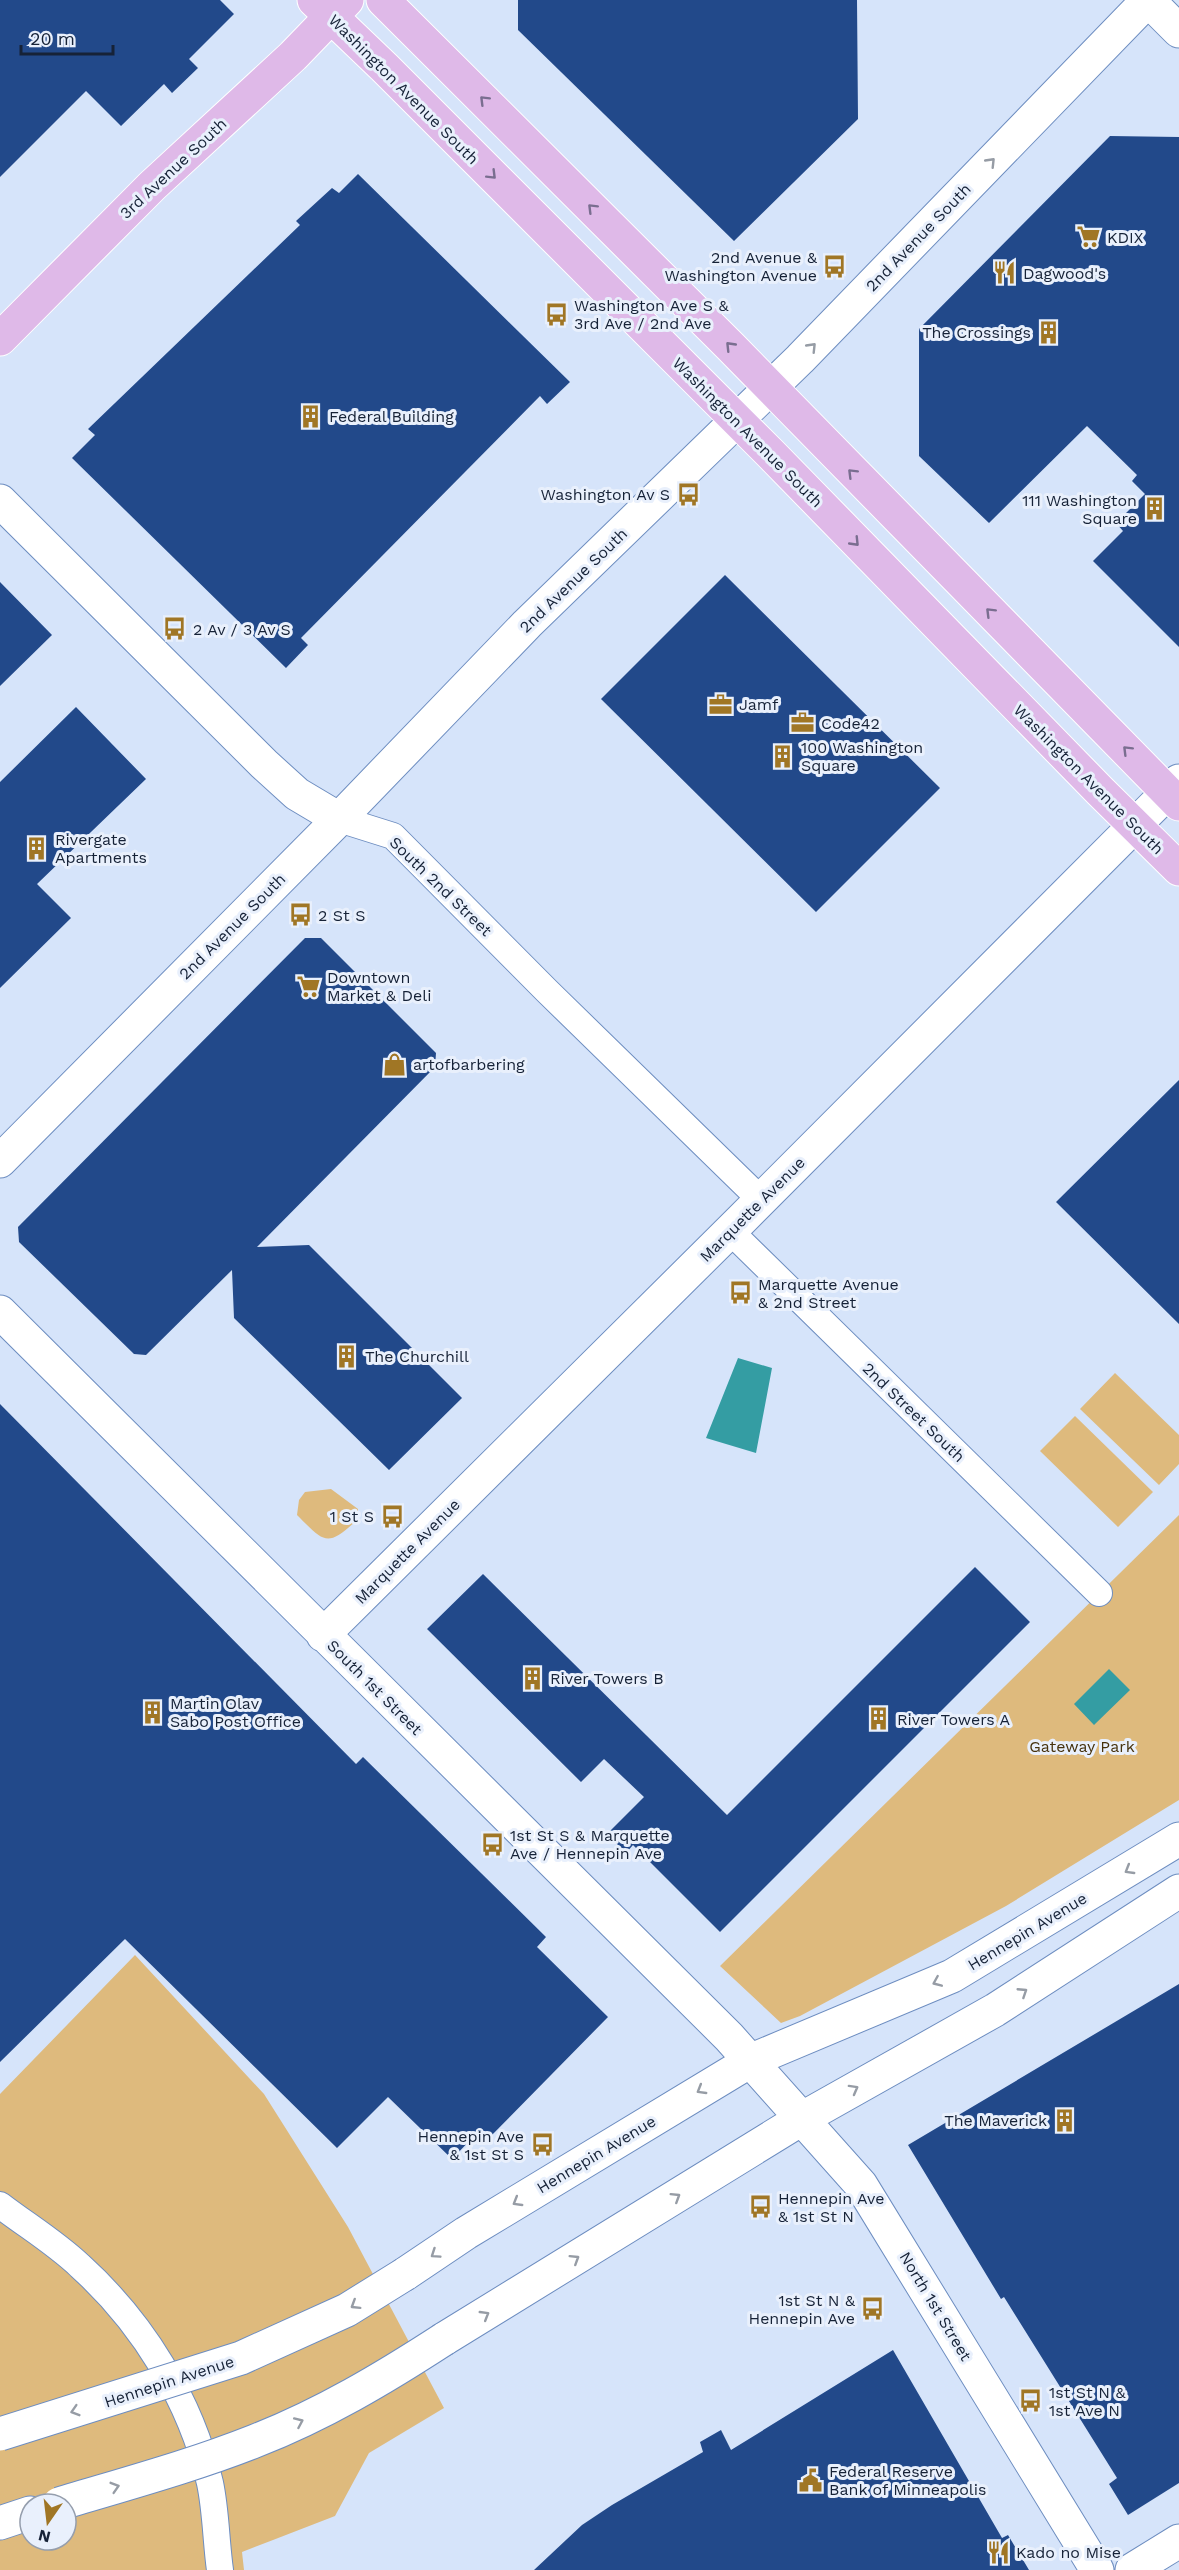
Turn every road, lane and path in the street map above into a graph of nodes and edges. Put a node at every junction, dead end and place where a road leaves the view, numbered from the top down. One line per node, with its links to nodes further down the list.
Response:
1 (383, 0): 6 (main road, one-way to 1)
2 (1148, 0): 4 (street); 6 (street, 2nd Avenue South, one-way to 2)
3 (330, 6): 5 (main road, 3rd Avenue South); 7 (main road, Washington Avenue South, one-way to 7)
4 (1179, 31)
5 (0, 339)
6 (770, 388): 7 (street, 2nd Avenue South); 9 (main road, one-way to 6)
7 (737, 420): 10 (street, 2nd Avenue South); 11 (main road, Washington Avenue South, one-way to 11)
8 (0, 501): 10 (street, South 2nd Street)
9 (1175, 792): 11 (street, Marquette Avenue)
10 (339, 819): 13 (street, 2nd Avenue South); 14 (street, South 2nd Street)
11 (1135, 826): 12 (main road, Washington Avenue South); 14 (street, Marquette Avenue)
12 (1179, 869)
13 (0, 1161)
14 (761, 1200): 15 (street, Marquette Avenue)
15 (730, 1232): 17 (street, 2nd Street South); 18 (street, Marquette Avenue)
16 (0, 1312): 18 (street, South 1st Street)
17 (1099, 1593)
18 (322, 1635): 21 (street, South 1st Street)
19 (1179, 1839): 21 (street, Hennepin Avenue, one-way to 21)
20 (1179, 1891): 22 (street, one-way to 20)
21 (752, 2060): 22 (street, North 1st Street); 24 (street, Hennepin Avenue, one-way to 24, bridge)
22 (803, 2118): 25 (street, one-way to 22, bridge); 30 (street, North 1st Street)
23 (0, 2205): 29 (street)
24 (0, 2434)
25 (78, 2498)
26 (18, 2517): 27 (street)
27 (0, 2523)
28 (1179, 2541): 31 (street)
29 (220, 2570)
30 (1097, 2570)
31 (1132, 2570)

